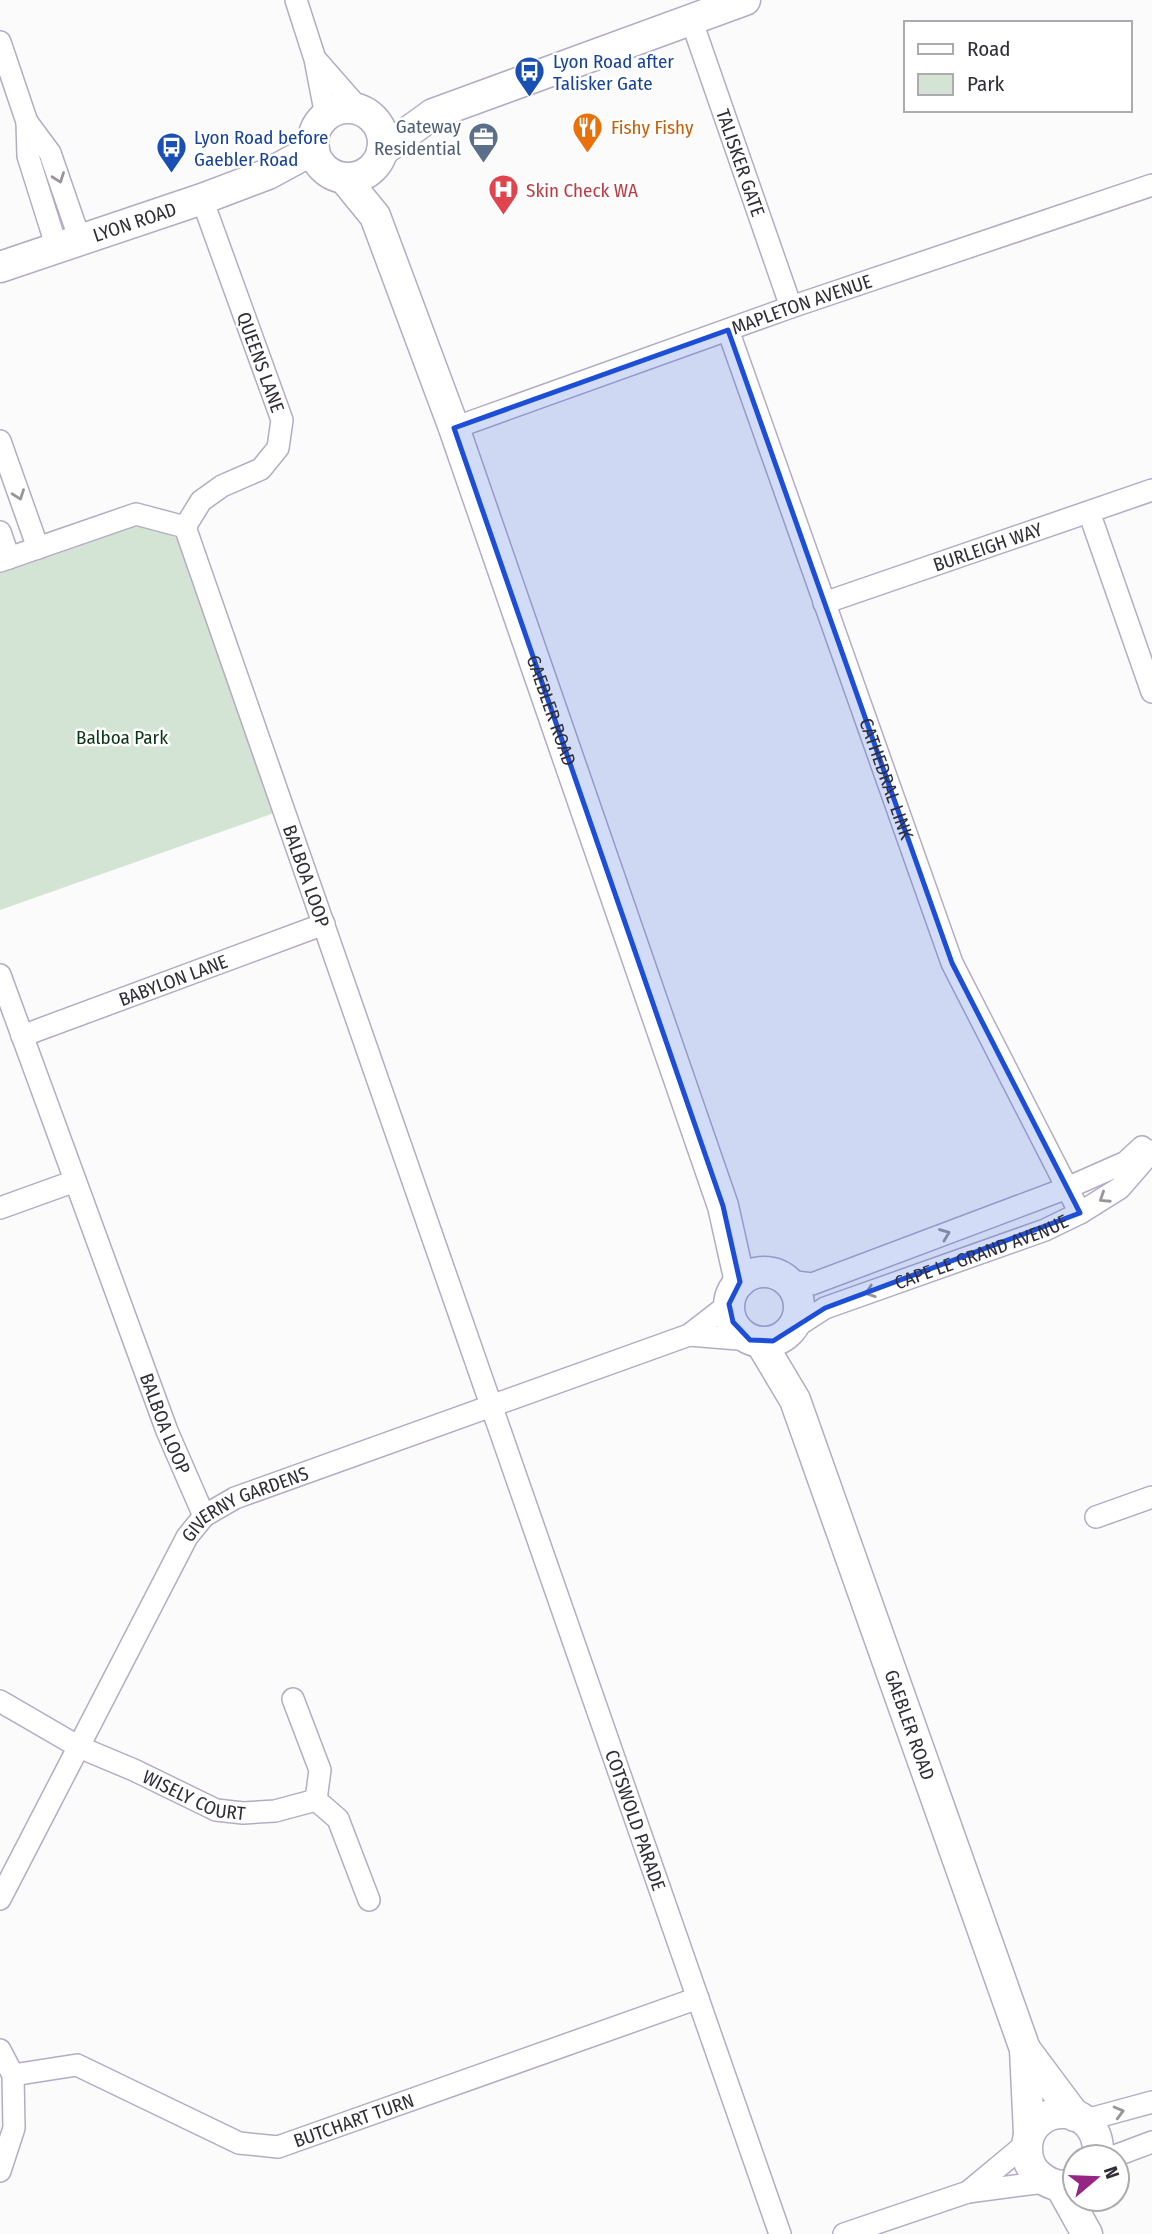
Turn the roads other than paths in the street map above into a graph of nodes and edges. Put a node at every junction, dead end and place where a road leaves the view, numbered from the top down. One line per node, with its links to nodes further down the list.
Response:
1 (296, 0): 5 (street)
2 (746, 0): 3 (street)
3 (691, 19): 7 (street); 18 (street, TALISKER GATE)
4 (0, 42): 16 (street)
5 (315, 59): 6 (street); 8 (street)
6 (365, 112): 7 (street); 8 (street); 10 (street)
7 (433, 114): 10 (street)
8 (326, 116): 9 (street)
9 (314, 149): 11 (street, LYON ROAD); 12 (street)
10 (380, 157): 12 (street); 15 (street, GAEBLER ROAD)
11 (268, 174): 12 (street, LYON ROAD); 14 (street, LYON ROAD)
12 (338, 176): 15 (street, GAEBLER ROAD)
13 (1152, 185): 18 (street, MAPLETON AVENUE)
14 (202, 199): 16 (street, LYON ROAD); 24 (street, QUEENS LANE)
15 (374, 216): 20 (street, GAEBLER ROAD)
16 (68, 244): 17 (street, LYON ROAD)
17 (0, 267)
18 (791, 307): 19 (street, MAPLETON AVENUE)
19 (728, 330): 20 (street, MAPLETON AVENUE); 28 (street, CATHEDRAL LINK)
20 (454, 428): 39 (street, GAEBLER ROAD)
21 (0, 442): 26 (street, one-way to 26)
22 (1152, 490): 23 (street, BURLEIGH WAY)
23 (1089, 512): 28 (street, BURLEIGH WAY); 29 (street)
24 (185, 527): 26 (street); 30 (street, BALBOA LOOP)
25 (0, 532): 27 (street)
26 (38, 548): 27 (street)
27 (4, 559)
28 (824, 603): 36 (street, CATHEDRAL LINK)
29 (1152, 692)
30 (324, 924): 32 (street, BABYLON LANE); 42 (street, BALBOA LOOP)
31 (0, 975): 32 (street, BALBOA LOOP)
32 (22, 1036): 35 (street, BALBOA LOOP)
33 (1152, 1138): 36 (street, CAPE LE GRAND AVENUE)
34 (1152, 1151): 38 (street, CAPE LE GRAND AVENUE, one-way to 38)
35 (75, 1181): 37 (street); 44 (street, BALBOA LOOP)
36 (1067, 1188): 38 (street, CATHEDRAL LINK); 39 (street, CAPE LE GRAND AVENUE, one-way to 36)
37 (0, 1208)
38 (1080, 1213): 41 (street, CAPE LE GRAND AVENUE, one-way to 41)
39 (755, 1285): 40 (street, GIVERNY GARDENS); 41 (street); 41 (street, GAEBLER ROAD)
40 (689, 1335): 41 (street, GIVERNY GARDENS); 42 (street, GIVERNY GARDENS)
41 (773, 1336): 53 (street, GAEBLER ROAD)
42 (493, 1407): 44 (street, GIVERNY GARDENS); 52 (street, COTSWOLD PARADE)
43 (1152, 1497): 45 (street)
44 (204, 1516): 48 (street, GIVERNY GARDENS)
45 (1096, 1517)
46 (293, 1699): 49 (street)
47 (0, 1701): 48 (street, WISELY COURT)
48 (79, 1747): 49 (street, WISELY COURT); 50 (street, GIVERNY GARDENS)
49 (316, 1800): 51 (street)
50 (0, 1899)
51 (369, 1900)
52 (698, 1998): 55 (street, BUTCHART TURN); 66 (street, COTSWOLD PARADE)
53 (1025, 2049): 57 (street, GAEBLER ROAD); 58 (street, GAEBLER ROAD)
54 (0, 2050): 55 (street)
55 (13, 2076): 62 (street)
56 (1152, 2102): 57 (street, one-way to 56)
57 (1080, 2118): 58 (street); 60 (street, GAEBLER ROAD)
58 (1028, 2139): 63 (street, GAEBLER ROAD); 64 (street)
59 (1152, 2142): 61 (street)
60 (1099, 2143)
61 (1131, 2150)
62 (0, 2171)
63 (1060, 2184): 64 (street); 68 (street)
64 (968, 2192): 67 (street)
65 (1091, 2213): 69 (street)
66 (780, 2234)
67 (844, 2234)
68 (1087, 2234)
69 (1094, 2234)

